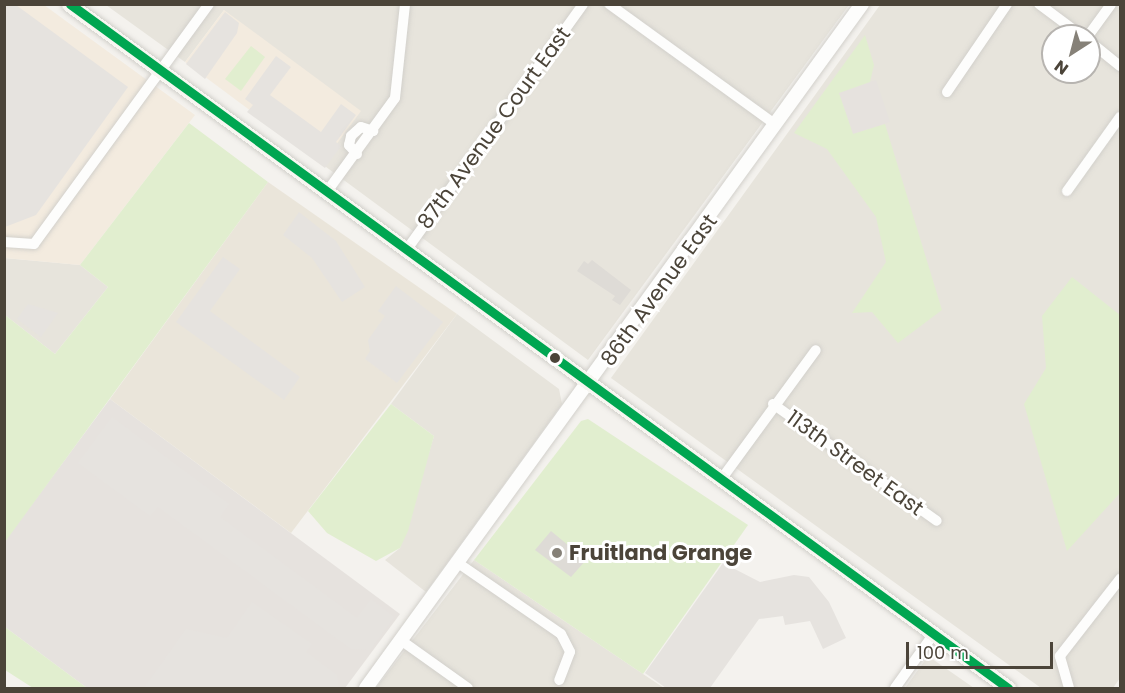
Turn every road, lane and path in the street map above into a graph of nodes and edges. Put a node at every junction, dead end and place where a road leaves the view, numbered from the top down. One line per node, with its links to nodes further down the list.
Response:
1 (69, 4): 14 (main road)
2 (209, 4): 14 (street)
3 (405, 4): 18 (street)
4 (582, 4): 23 (street, 87th Avenue Court East)
5 (609, 4): 17 (street)
6 (862, 4): 17 (street, 86th Avenue East)
7 (1007, 4): 15 (street)
8 (1111, 4): 11 (street)
9 (1043, 6): 10 (street)
10 (1066, 24)
11 (1097, 24)
12 (1101, 51): 13 (street)
13 (1120, 66)
14 (161, 71): 21 (main road); 22 (street)
15 (947, 92)
16 (1120, 117): 20 (street)
17 (777, 124): 25 (street, 86th Avenue East)
18 (373, 131): 19 (street); 19 (street)
19 (357, 154): 21 (street)
20 (1066, 191)
21 (326, 193): 23 (main road)
22 (4, 242)
23 (405, 252): 25 (main road)
24 (816, 350): 26 (street)
25 (589, 387): 27 (main road); 29 (street, 86th Avenue East)
26 (773, 404): 27 (street); 28 (street, 113th Street East)
27 (720, 482): 31 (main road)
28 (937, 521)
29 (458, 563): 32 (street, 86th Avenue East); 33 (street)
30 (1120, 579): 38 (street)
31 (933, 635): 36 (street); 37 (main road)
32 (402, 640): 34 (street, 86th Avenue East); 35 (street)
33 (559, 680)
34 (366, 688)
35 (468, 688)
36 (895, 688)
37 (1008, 688)
38 (1070, 688)

